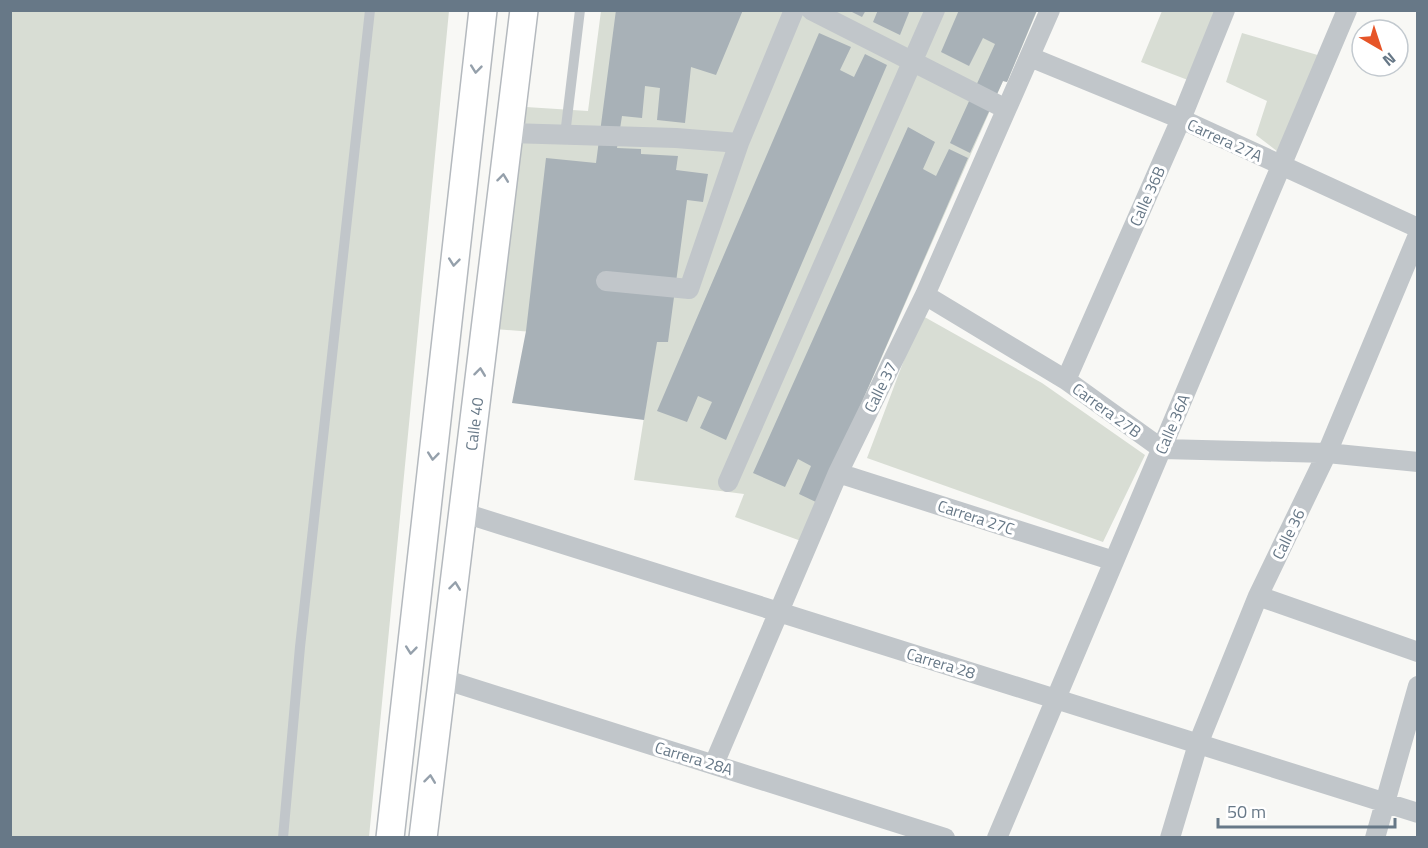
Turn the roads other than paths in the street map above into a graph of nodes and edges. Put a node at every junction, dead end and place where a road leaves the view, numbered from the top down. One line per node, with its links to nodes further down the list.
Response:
1 (370, 10): 41 (lane)
2 (483, 10): 42 (main road, one-way to 42)
3 (524, 10): 15 (main road, Calle 40)
4 (580, 10): 16 (lane)
5 (794, 10): 17 (street)
6 (811, 10): 12 (street)
7 (935, 10): 12 (street)
8 (1050, 10): 11 (street, Calle 37)
9 (1225, 10): 14 (street, Calle 36B)
10 (1347, 10): 18 (street, Calle 36A)
11 (1030, 57): 13 (street, Calle 37); 14 (street, Carrera 27A)
12 (913, 64): 13 (street); 28 (street)
13 (1006, 109): 22 (street, Calle 37)
14 (1181, 119): 18 (street, Carrera 27A); 23 (street, Calle 36B)
15 (509, 133): 16 (street); 29 (main road, Calle 40, one-way to 15)
16 (565, 135): 17 (street)
17 (739, 143): 21 (street)
18 (1281, 166): 19 (street, Carrera 27A); 24 (street, Calle 36A)
19 (1418, 228)
20 (1418, 235): 25 (street, Calle 36)
21 (606, 281)
22 (925, 296): 23 (street, Carrera 27B); 27 (street, Calle 37)
23 (1066, 380): 24 (street, Carrera 27B)
24 (1162, 448): 25 (street); 30 (street, Calle 36A)
25 (1327, 453): 26 (street); 31 (street, Calle 36)
26 (1418, 462)
27 (838, 473): 30 (street, Carrera 27C); 32 (street, Calle 37)
28 (728, 482)
29 (464, 513): 32 (street, Carrera 28); 34 (main road, Calle 40, one-way to 29)
30 (1114, 561): 36 (street, Calle 36A)
31 (1258, 596): 33 (street); 37 (street, Calle 36)
32 (779, 613): 36 (street, Carrera 28); 38 (street, Calle 37)
33 (1418, 652)
34 (443, 679): 38 (street, Carrera 28A); 43 (main road, Calle 40, one-way to 34)
35 (1418, 686): 39 (street)
36 (1055, 699): 37 (street, Carrera 28); 45 (street, Calle 36A)
37 (1198, 744): 39 (street, Carrera 28); 46 (street, Calle 36)
38 (714, 764): 44 (street, Carrera 28A)
39 (1386, 803): 40 (street, Carrera 28); 47 (street)
40 (1418, 813)
41 (283, 837)
42 (390, 837)
43 (423, 837)
44 (945, 837)
45 (996, 837)
46 (1170, 837)
47 (1375, 837)

